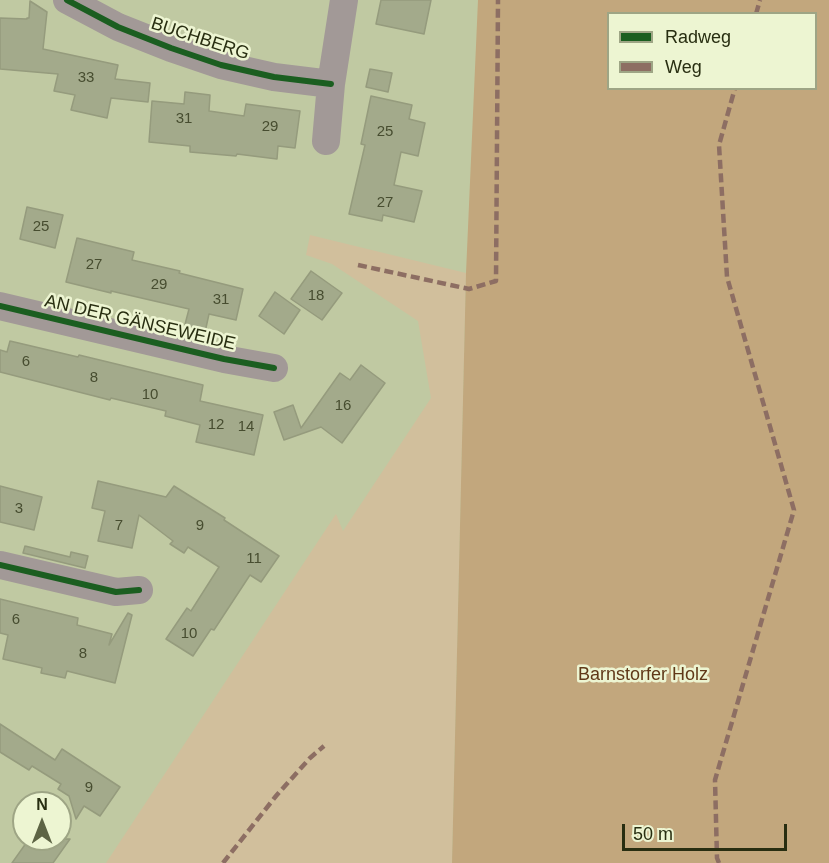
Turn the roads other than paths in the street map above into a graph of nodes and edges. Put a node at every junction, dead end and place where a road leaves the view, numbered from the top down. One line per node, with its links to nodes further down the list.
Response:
1 (67, 0): 3 (street, BUCHBERG)
2 (344, 0): 3 (street)
3 (331, 84): 4 (street)
4 (326, 141)
5 (0, 306): 6 (street, AN DER GÄNSEWEIDE)
6 (274, 368)
7 (0, 565): 8 (street)
8 (139, 590)

